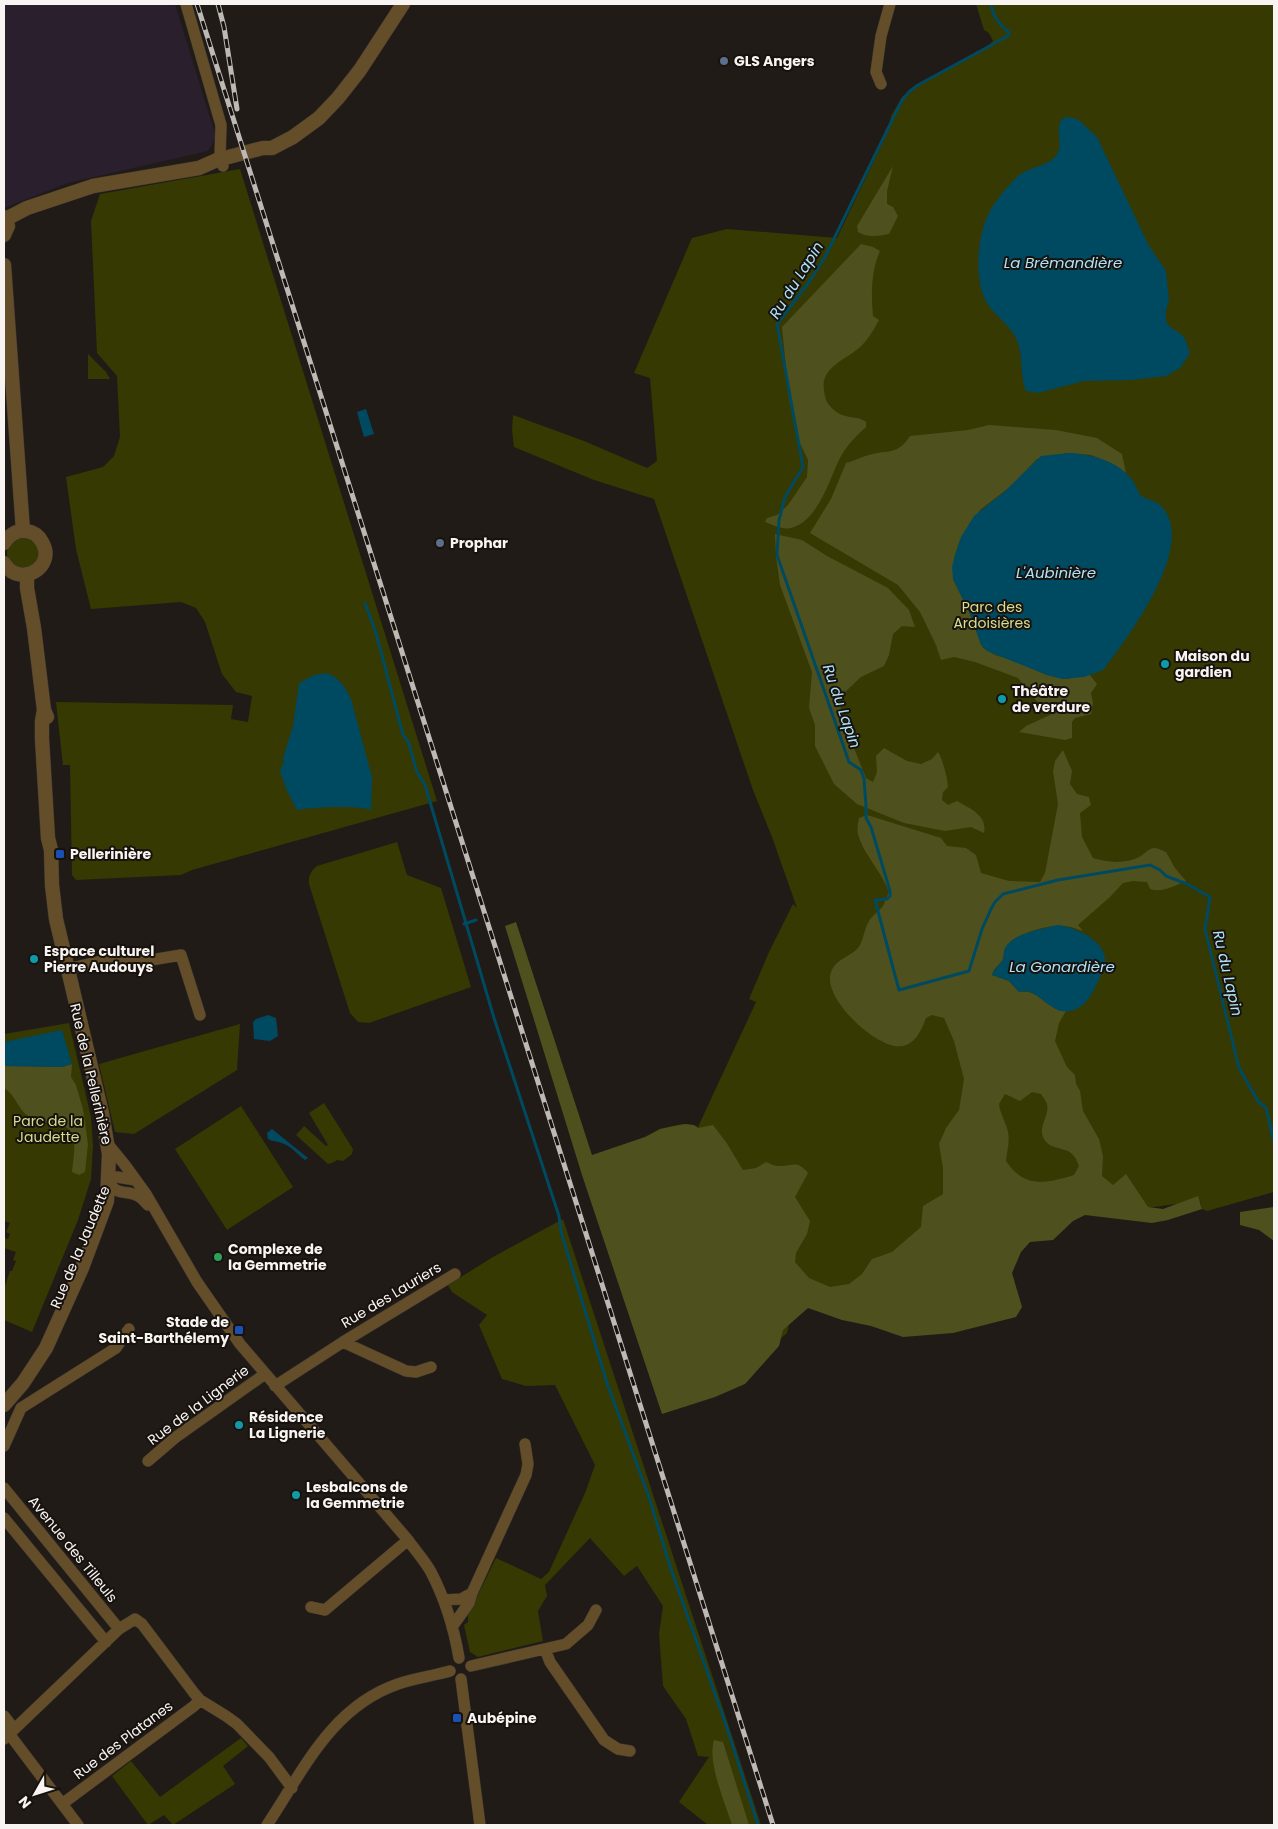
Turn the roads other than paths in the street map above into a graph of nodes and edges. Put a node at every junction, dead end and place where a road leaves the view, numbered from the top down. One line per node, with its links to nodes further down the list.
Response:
1 (186, 4): 5 (street)
2 (403, 4): 5 (street)
3 (890, 4): 4 (street)
4 (881, 84)
5 (222, 163): 6 (street)
6 (5, 218): 7 (street)
7 (4, 235)
8 (4, 265): 9 (street)
9 (23, 531): 10 (street); 12 (street)
10 (4, 543)
11 (4, 562): 12 (street)
12 (27, 574): 13 (street, Rue de la Pellerinière)
13 (66, 969): 14 (street); 15 (street, Rue de la Pellerinière)
14 (200, 1015)
15 (107, 1142): 16 (street, Rue de la Pellerinière); 17 (street)
16 (107, 1180): 17 (street); 18 (street); 19 (street, Rue de la Jaudette); 27 (street, Rue de la Jaudette)
17 (135, 1180): 20 (street)
18 (120, 1193): 19 (street); 20 (street)
19 (107, 1201): 28 (street, Rue de la Jaudette)
20 (153, 1210): 25 (street)
21 (455, 1274): 23 (street, Rue des Lauriers)
22 (129, 1329): 30 (street)
23 (343, 1342): 24 (street, Rue des Lauriers); 26 (street, Rue des Lauriers)
24 (431, 1367)
25 (265, 1374): 26 (street); 31 (street, Rue de la Lignerie)
26 (275, 1386): 34 (street)
27 (4, 1397)
28 (4, 1405)
29 (525, 1444): 35 (street)
30 (4, 1446)
31 (148, 1461)
32 (4, 1488): 40 (street, Avenue des Tilleuls)
33 (4, 1518): 41 (street)
34 (408, 1540): 36 (street); 37 (street)
35 (472, 1593): 36 (street); 39 (street)
36 (444, 1600): 39 (street)
37 (311, 1607)
38 (596, 1610): 42 (street)
39 (452, 1627): 43 (street)
40 (119, 1629): 41 (street); 47 (street)
41 (106, 1642): 49 (street)
42 (545, 1649): 44 (street); 50 (street)
43 (459, 1658): 44 (street); 45 (street)
44 (471, 1666): 46 (street)
45 (450, 1671): 46 (street); 51 (street)
46 (462, 1679): 55 (street)
47 (200, 1700): 51 (street); 52 (street, Rue des Platanes)
48 (4, 1716): 49 (street)
49 (6, 1737): 52 (street)
50 (630, 1751)
51 (292, 1788): 54 (street)
52 (62, 1804): 53 (street)
53 (78, 1825)
54 (267, 1825)
55 (480, 1825)

